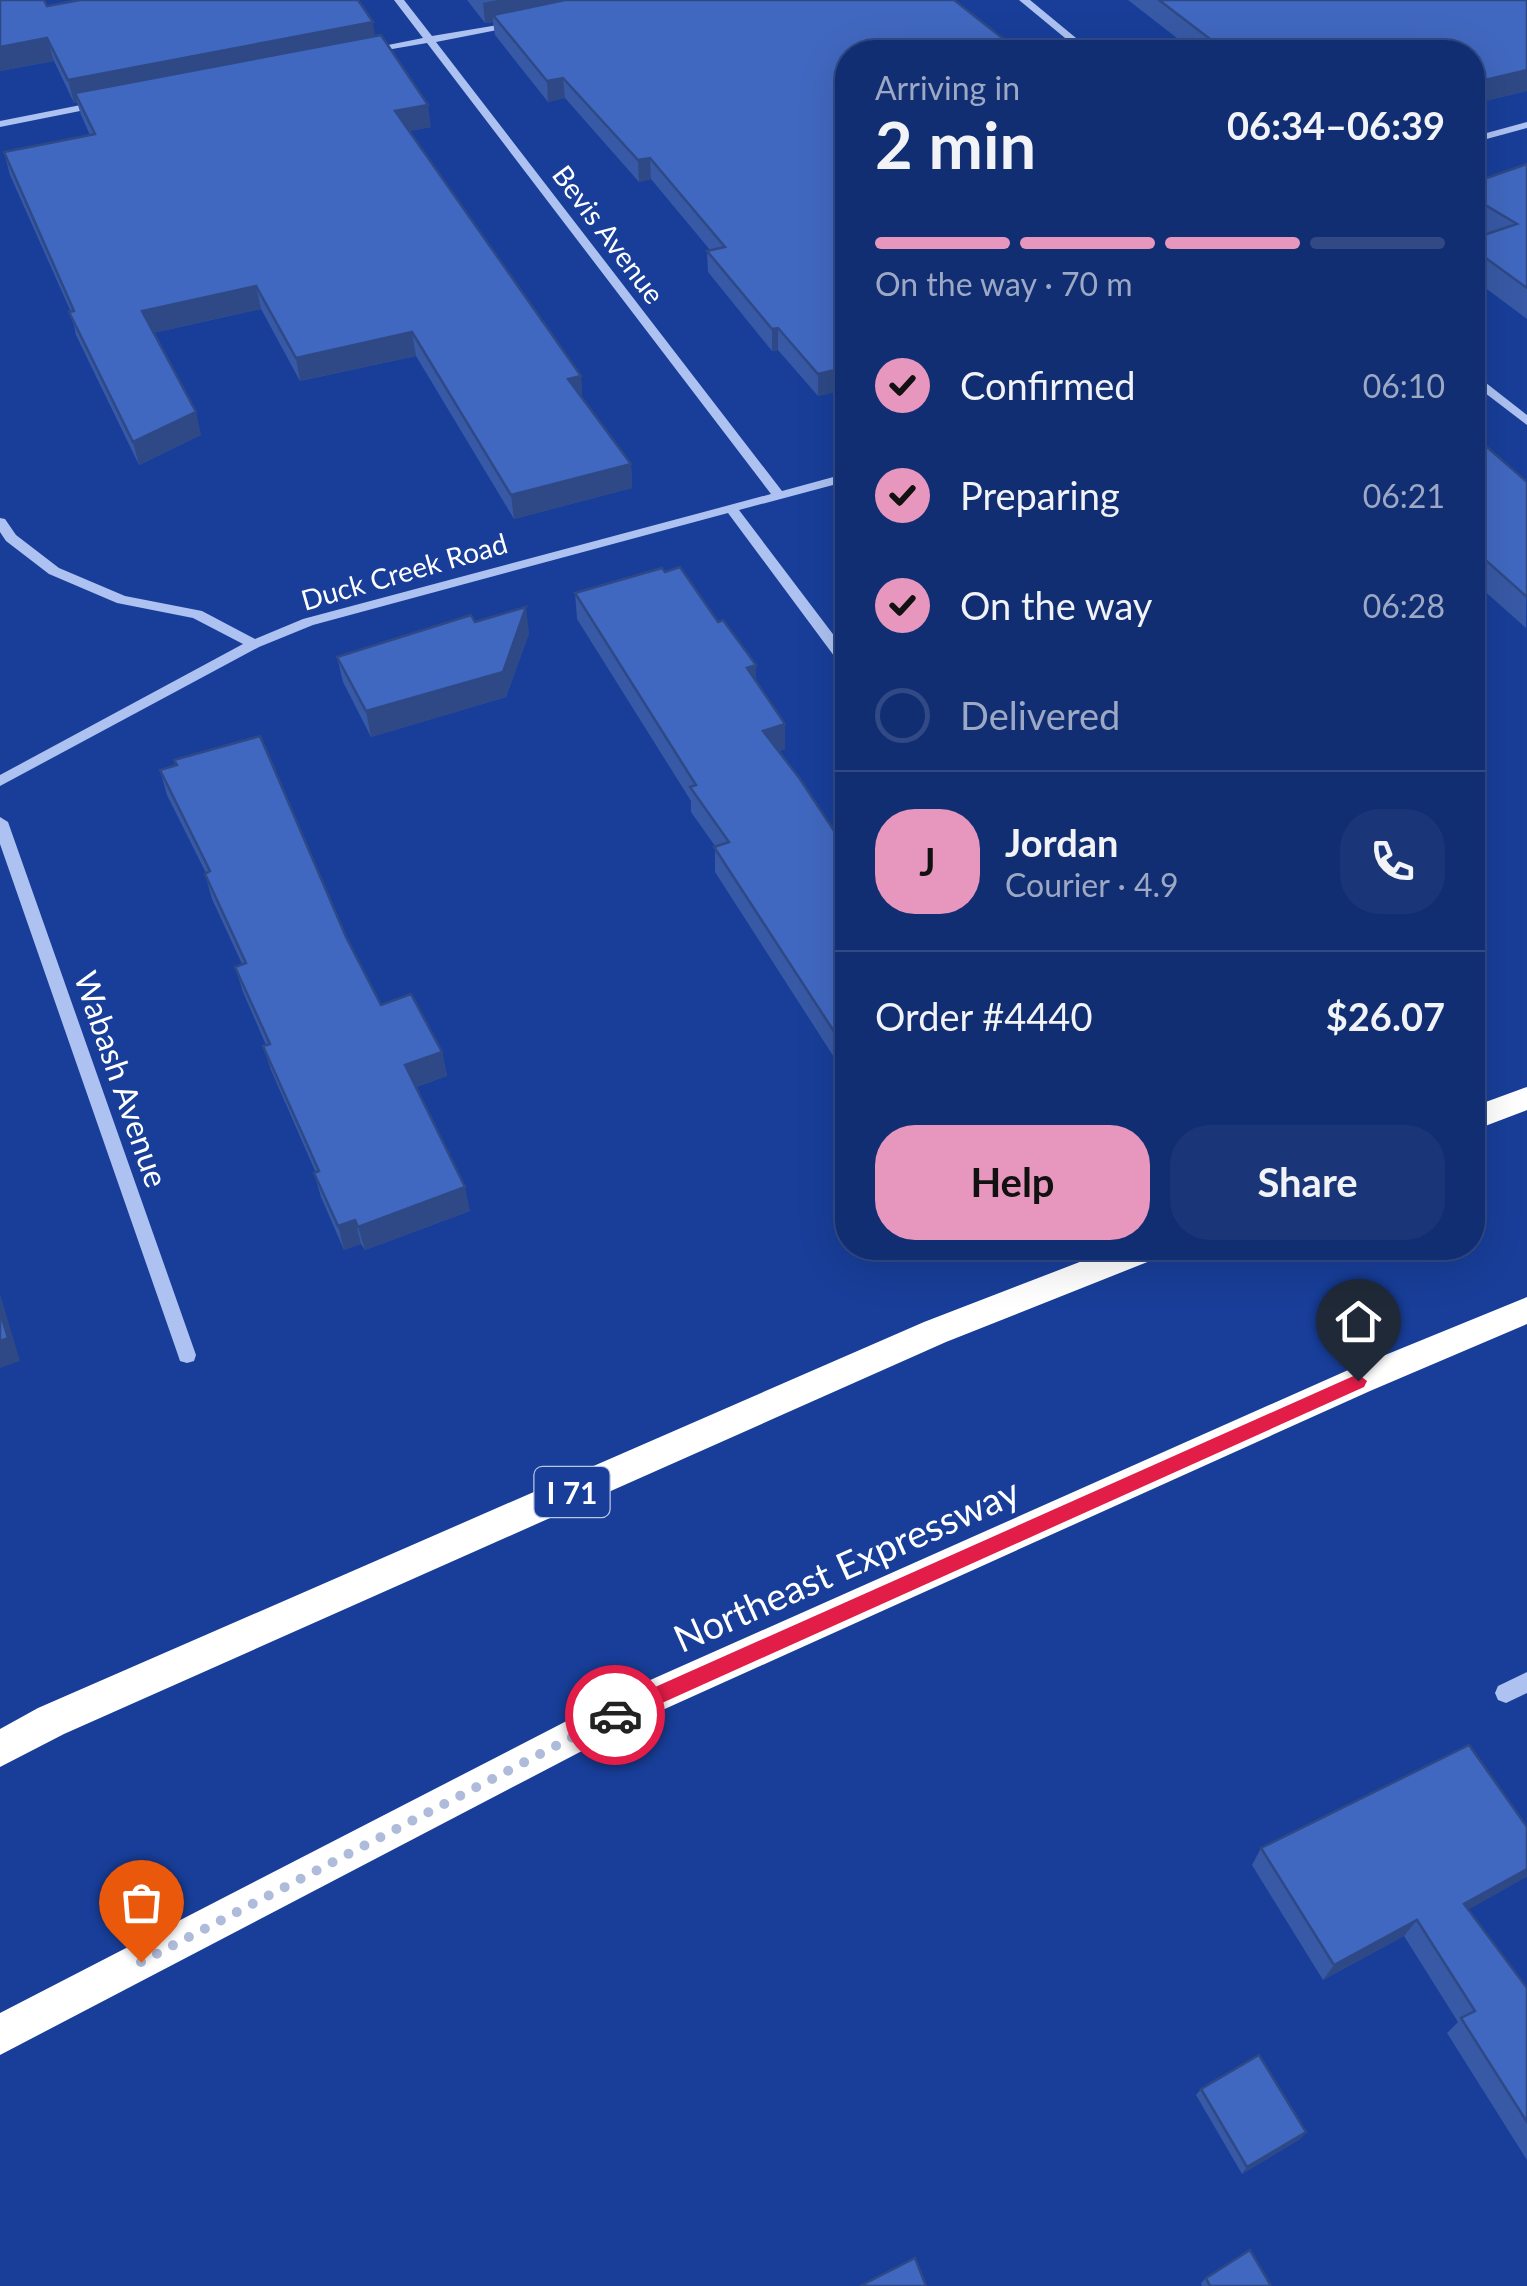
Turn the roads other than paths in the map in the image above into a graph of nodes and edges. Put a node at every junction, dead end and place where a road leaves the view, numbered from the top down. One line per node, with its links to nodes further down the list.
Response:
1 (399, 0): 4 (street, Bevis Avenue)
2 (1024, 0): 5 (street)
3 (526, 22): 4 (street)
4 (429, 40): 6 (street); 14 (street, Bevis Avenue)
5 (1073, 40)
6 (351, 56)
7 (117, 101): 8 (street)
8 (0, 124)
9 (1527, 124): 10 (street)
10 (1485, 136)
11 (1485, 387): 12 (street)
12 (1527, 421)
13 (835, 481): 14 (street, Duck Creek Road)
14 (780, 497): 15 (street, Duck Creek Road)
15 (733, 511): 17 (street, Duck Creek Road); 18 (street)
16 (0, 522): 17 (street)
17 (254, 644): 19 (street, Duck Creek Road)
18 (835, 647)
19 (0, 781)
20 (0, 822): 25 (street, Wabash Avenue)
21 (1527, 1098): 22 (highway)
22 (1485, 1115)
23 (1118, 1260): 28 (highway, I 71)
24 (1527, 1310): 29 (highway, Northeast Expressway)
25 (187, 1355)
26 (1527, 1682): 27 (street)
27 (1506, 1693)
28 (0, 1749)
29 (0, 2035)

